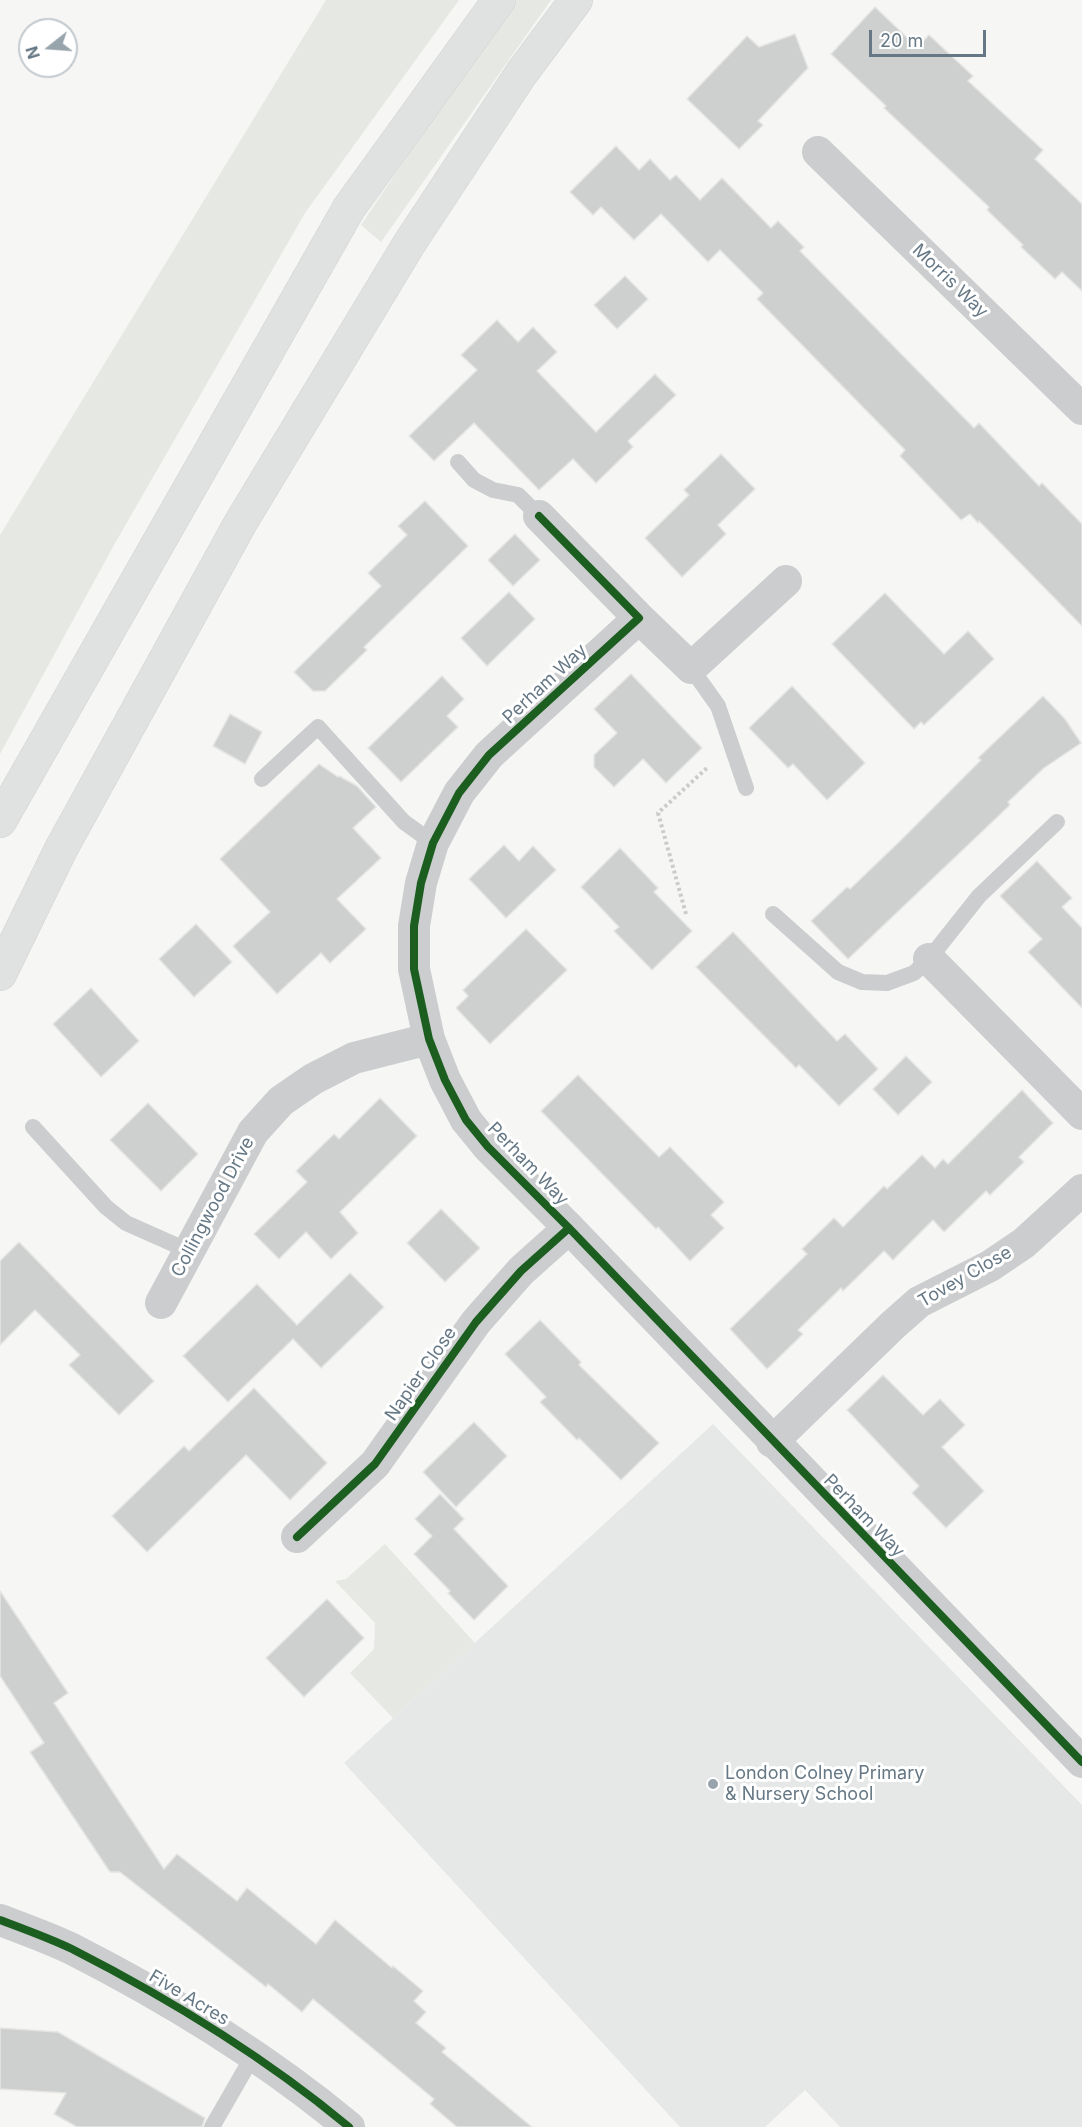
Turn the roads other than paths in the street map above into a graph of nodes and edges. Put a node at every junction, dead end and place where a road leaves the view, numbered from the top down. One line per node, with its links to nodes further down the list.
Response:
1 (499, 0): 12 (main road)
2 (576, 0): 17 (main road)
3 (818, 152): 4 (street, Morris Way)
4 (1082, 409)
5 (458, 462): 6 (lane)
6 (539, 516): 8 (street)
7 (786, 581): 9 (street)
8 (639, 618): 9 (street); 14 (street, Perham Way)
9 (691, 668): 11 (lane)
10 (262, 778): 14 (lane)
11 (746, 788)
12 (0, 822)
13 (1057, 822): 16 (lane)
14 (433, 843): 18 (street, Perham Way)
15 (773, 914): 16 (lane)
16 (929, 959): 19 (street)
17 (0, 974)
18 (429, 1039): 22 (street, Perham Way); 23 (street, Collingwood Drive)
19 (1082, 1114)
20 (33, 1127): 23 (lane)
21 (1082, 1190): 25 (street, Tovey Close)
22 (569, 1228): 25 (street, Perham Way); 26 (street, Napier Close)
23 (189, 1251): 24 (street, Collingwood Drive)
24 (161, 1303)
25 (772, 1442): 27 (street, Perham Way)
26 (297, 1537)
27 (1082, 1762)
28 (0, 1920): 29 (street, Five Acres)
29 (254, 2054): 30 (lane); 31 (street, Five Acres)
30 (212, 2127)
31 (349, 2127)

